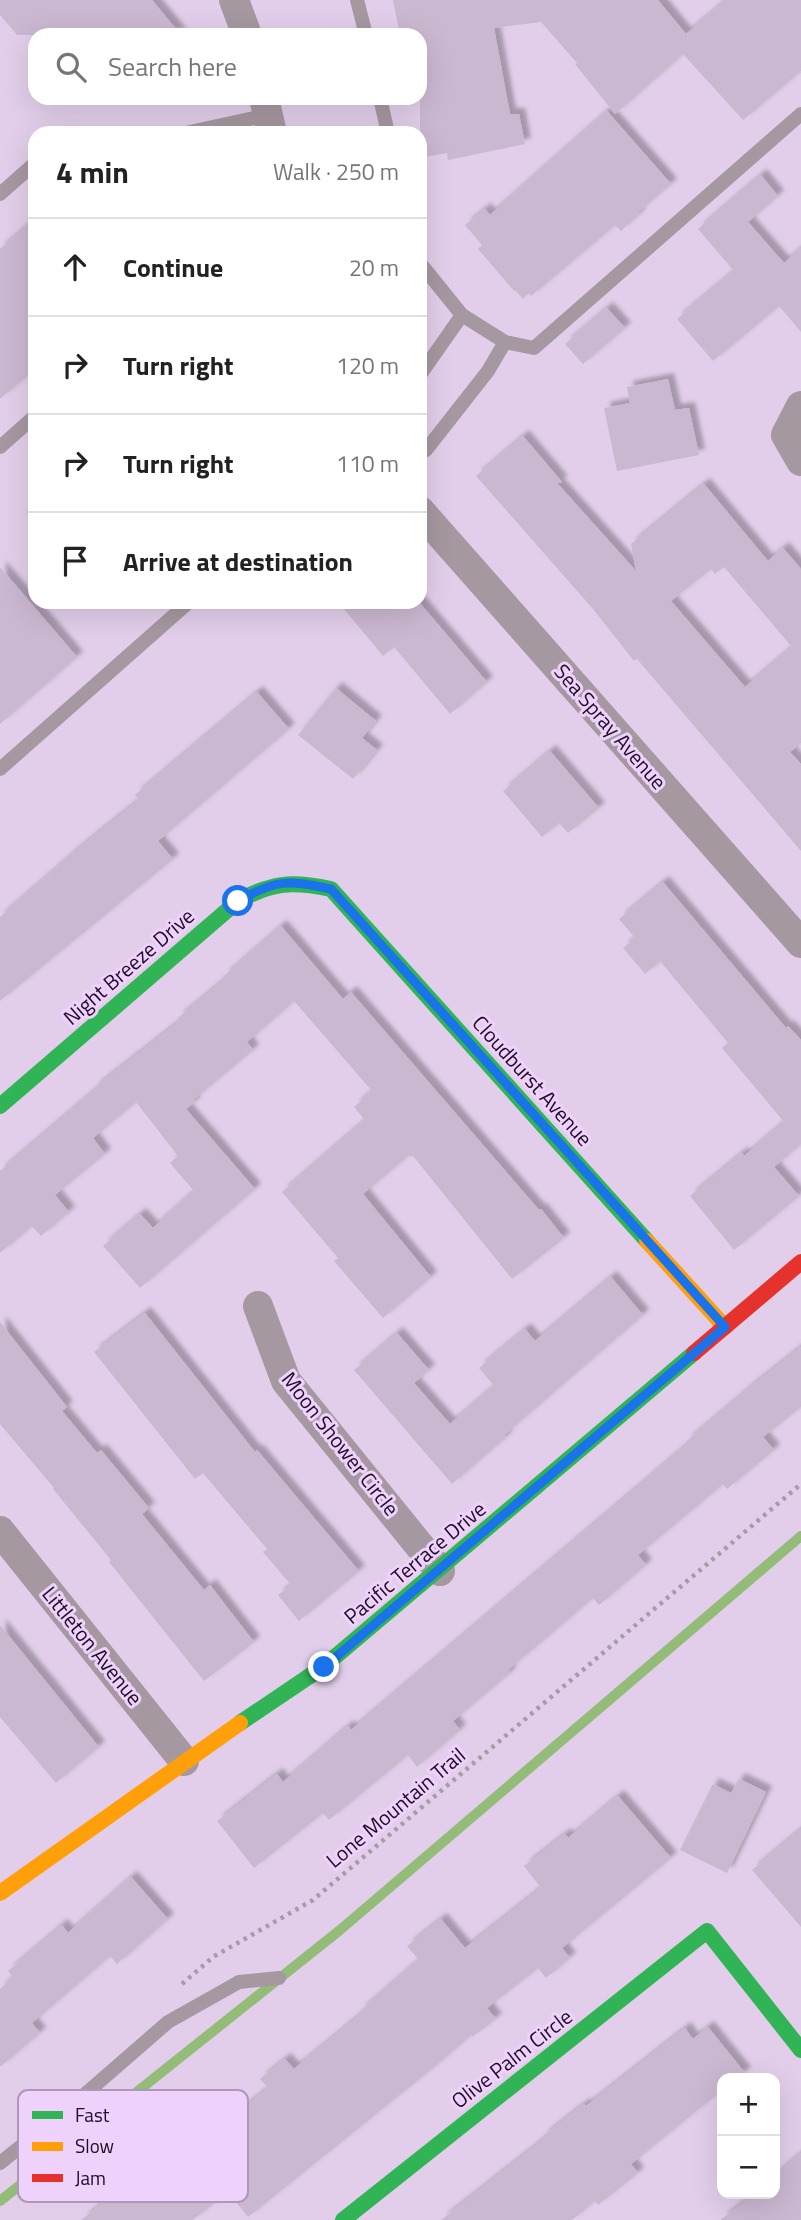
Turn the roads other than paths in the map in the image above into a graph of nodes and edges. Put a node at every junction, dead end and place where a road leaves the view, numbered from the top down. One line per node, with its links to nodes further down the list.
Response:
1 (234, 0): 3 (street)
2 (357, 0): 4 (lane)
3 (244, 28)
4 (364, 28)
5 (382, 105): 9 (lane)
6 (801, 114): 14 (lane)
7 (268, 115): 8 (lane)
8 (218, 126)
9 (386, 126)
10 (28, 169): 11 (lane)
11 (0, 194)
12 (427, 272): 13 (lane)
13 (462, 315): 14 (lane); 15 (lane)
14 (505, 342): 19 (lane)
15 (427, 365)
16 (801, 407): 20 (street)
17 (28, 422): 18 (lane)
18 (0, 447)
19 (427, 449)
20 (801, 461)
21 (427, 519): 25 (street, Sea Spray Avenue)
22 (181, 609): 23 (lane)
23 (0, 769)
24 (298, 882): 26 (street, Night Breeze Drive); 29 (street, Cloudburst Avenue)
25 (801, 943)
26 (0, 1106)
27 (801, 1262): 29 (street, Pacific Terrace Drive)
28 (258, 1306): 31 (street, Moon Shower Circle)
29 (725, 1327): 31 (street, Pacific Terrace Drive)
30 (0, 1531): 32 (street, Littleton Avenue)
31 (440, 1571): 32 (street, Pacific Terrace Drive)
32 (184, 1761): 33 (street, Pacific Terrace Drive)
33 (0, 1893)
34 (279, 1978): 36 (lane)
35 (801, 2050): 39 (street, Olive Palm Circle)
36 (90, 2090)
37 (18, 2149): 38 (lane)
38 (0, 2163)
39 (344, 2220)

